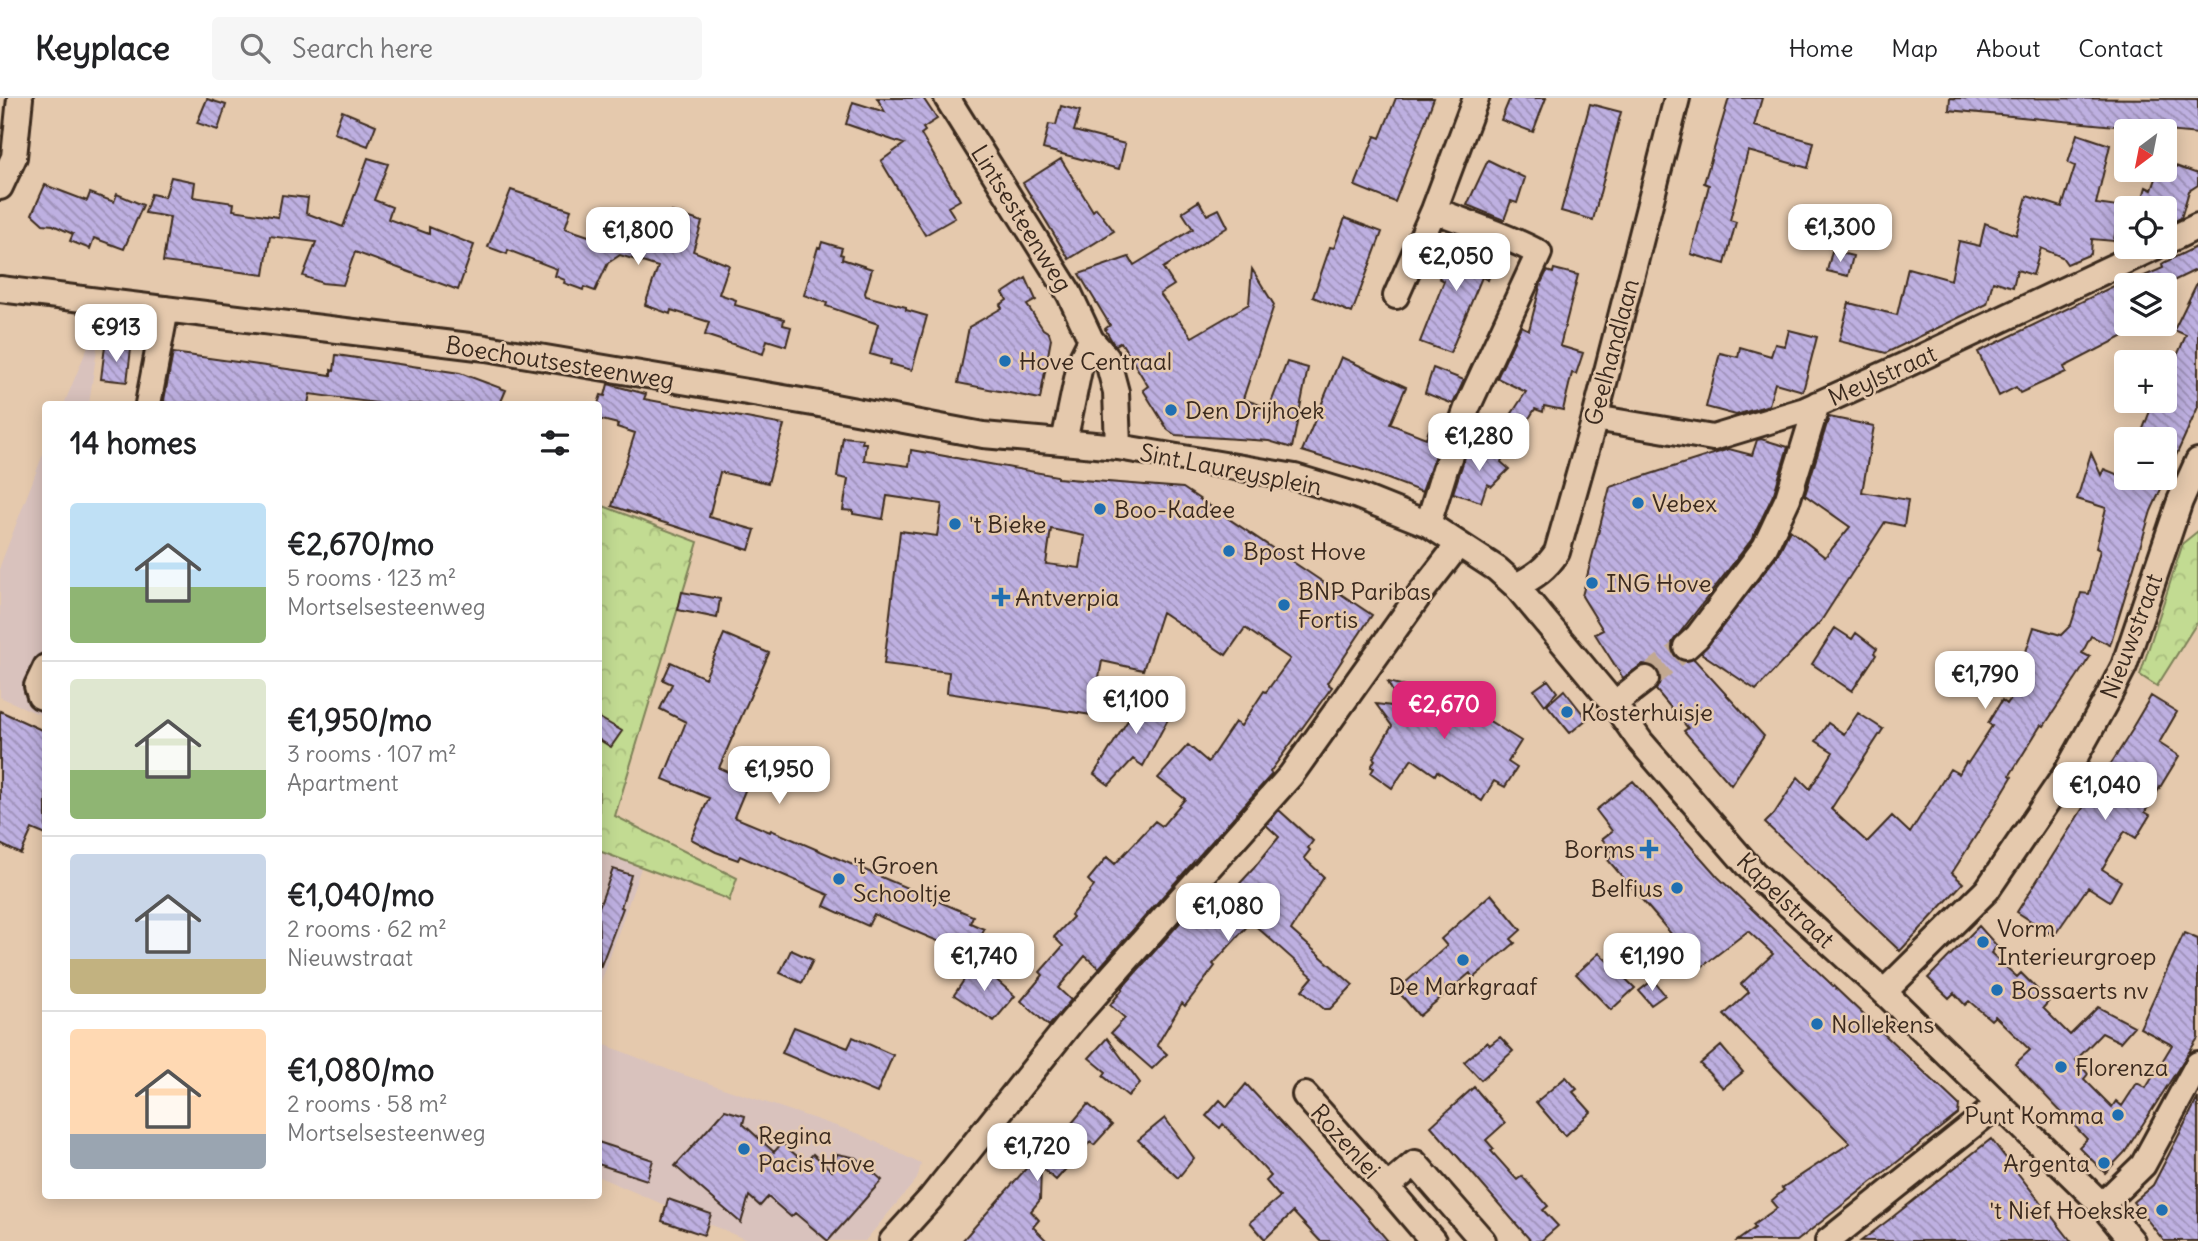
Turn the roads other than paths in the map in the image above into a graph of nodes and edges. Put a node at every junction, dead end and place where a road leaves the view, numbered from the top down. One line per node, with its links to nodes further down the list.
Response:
1 (20, 98): 5 (street)
2 (947, 98): 13 (street, Lintsesteenweg)
3 (1476, 98): 6 (street)
4 (1677, 98): 16 (street, Geelhandlaan)
5 (0, 187)
6 (1434, 210): 11 (street); 21 (street)
7 (2198, 226): 8 (street)
8 (2177, 236)
9 (2129, 259): 15 (street, Meylstraat)
10 (0, 289): 12 (street, Boechoutsesteenweg)
11 (1396, 296)
12 (166, 309): 14 (street); 17 (street, Boechoutsesteenweg)
13 (1091, 340): 17 (street); 18 (street, Lintsesteenweg)
14 (149, 401)
15 (1817, 404): 16 (street, Meylstraat); 24 (street)
16 (1595, 418): 23 (street, Geelhandlaan)
17 (1065, 442): 18 (street, Boechoutsesteenweg)
18 (1118, 447): 21 (street, Sint Laureysplein)
19 (2198, 461): 20 (street, Nieuwstraat)
20 (2189, 507): 29 (street, Nieuwstraat)
21 (1428, 524): 22 (street, Sint Laureysplein)
22 (1458, 545): 23 (street, Kapelstraat); 35 (street)
23 (1516, 586): 28 (street, Kapelstraat)
24 (1686, 647)
25 (42, 675): 27 (street)
26 (1646, 679): 28 (street)
27 (42, 697)
28 (1614, 704): 29 (street, Kapelstraat)
29 (1884, 992): 32 (street, Kapelstraat)
30 (2198, 1064): 34 (street)
31 (1305, 1095): 33 (street, Rozenlei)
32 (1999, 1104): 34 (street, Kapelstraat); 38 (street)
33 (1387, 1188): 36 (street, Rozenlei); 37 (street, Rozenlei)
34 (2102, 1205): 39 (street, Kapelstraat)
35 (892, 1241)
36 (1433, 1241)
37 (1483, 1241)
38 (1828, 1241)
39 (2132, 1241)

